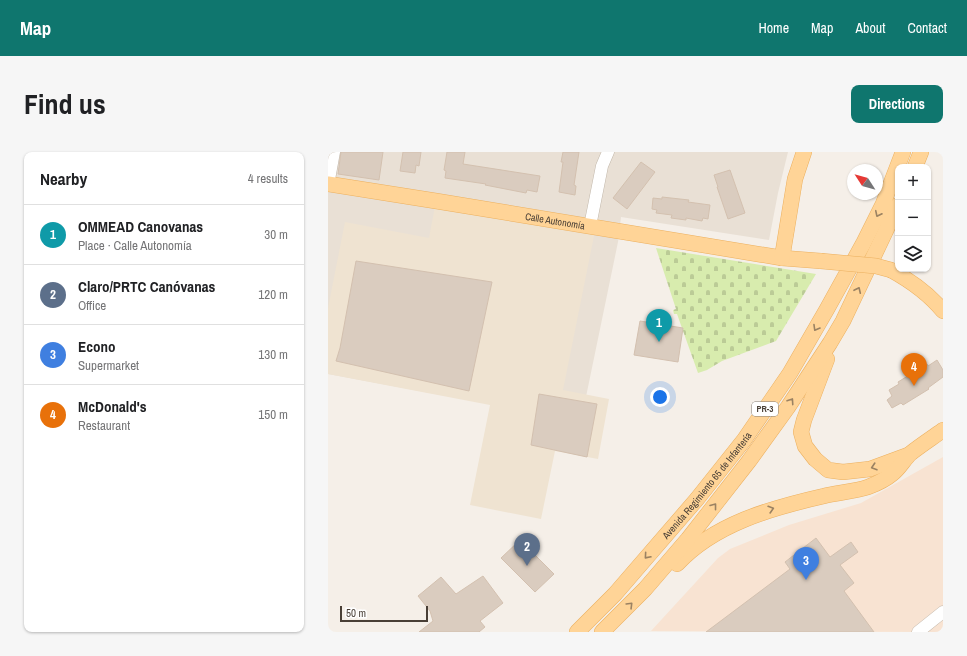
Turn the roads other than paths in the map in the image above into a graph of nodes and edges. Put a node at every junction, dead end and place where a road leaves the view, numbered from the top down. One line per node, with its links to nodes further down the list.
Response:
1 (334, 152): 7 (street)
2 (608, 152): 9 (street)
3 (804, 152): 10 (main road)
4 (903, 152): 17 (main road, Avenida Regimiento 65 de Infantería / PR-3, one-way to 17)
5 (921, 152): 6 (main road)
6 (916, 164)
7 (328, 185): 9 (main road, Calle Autonomía)
8 (895, 211): 12 (main road, Avenida Regimiento 65 de Infantería / PR-3, one-way to 8)
9 (590, 226): 10 (main road, Calle Autonomía)
10 (782, 258): 11 (main road, Calle Autonomía, bridge)
11 (943, 311)
12 (830, 344): 14 (main road, one-way to 12); 15 (main road, Avenida Regimiento 65 de Infantería / PR-3, one-way to 12)
13 (943, 430): 14 (main road)
14 (910, 454): 15 (main road, one-way to 14)
15 (645, 589): 18 (main road, Avenida Regimiento 65 de Infantería / PR-3, one-way to 15)
16 (943, 612): 19 (street)
17 (577, 632)
18 (602, 632)
19 (918, 632)

